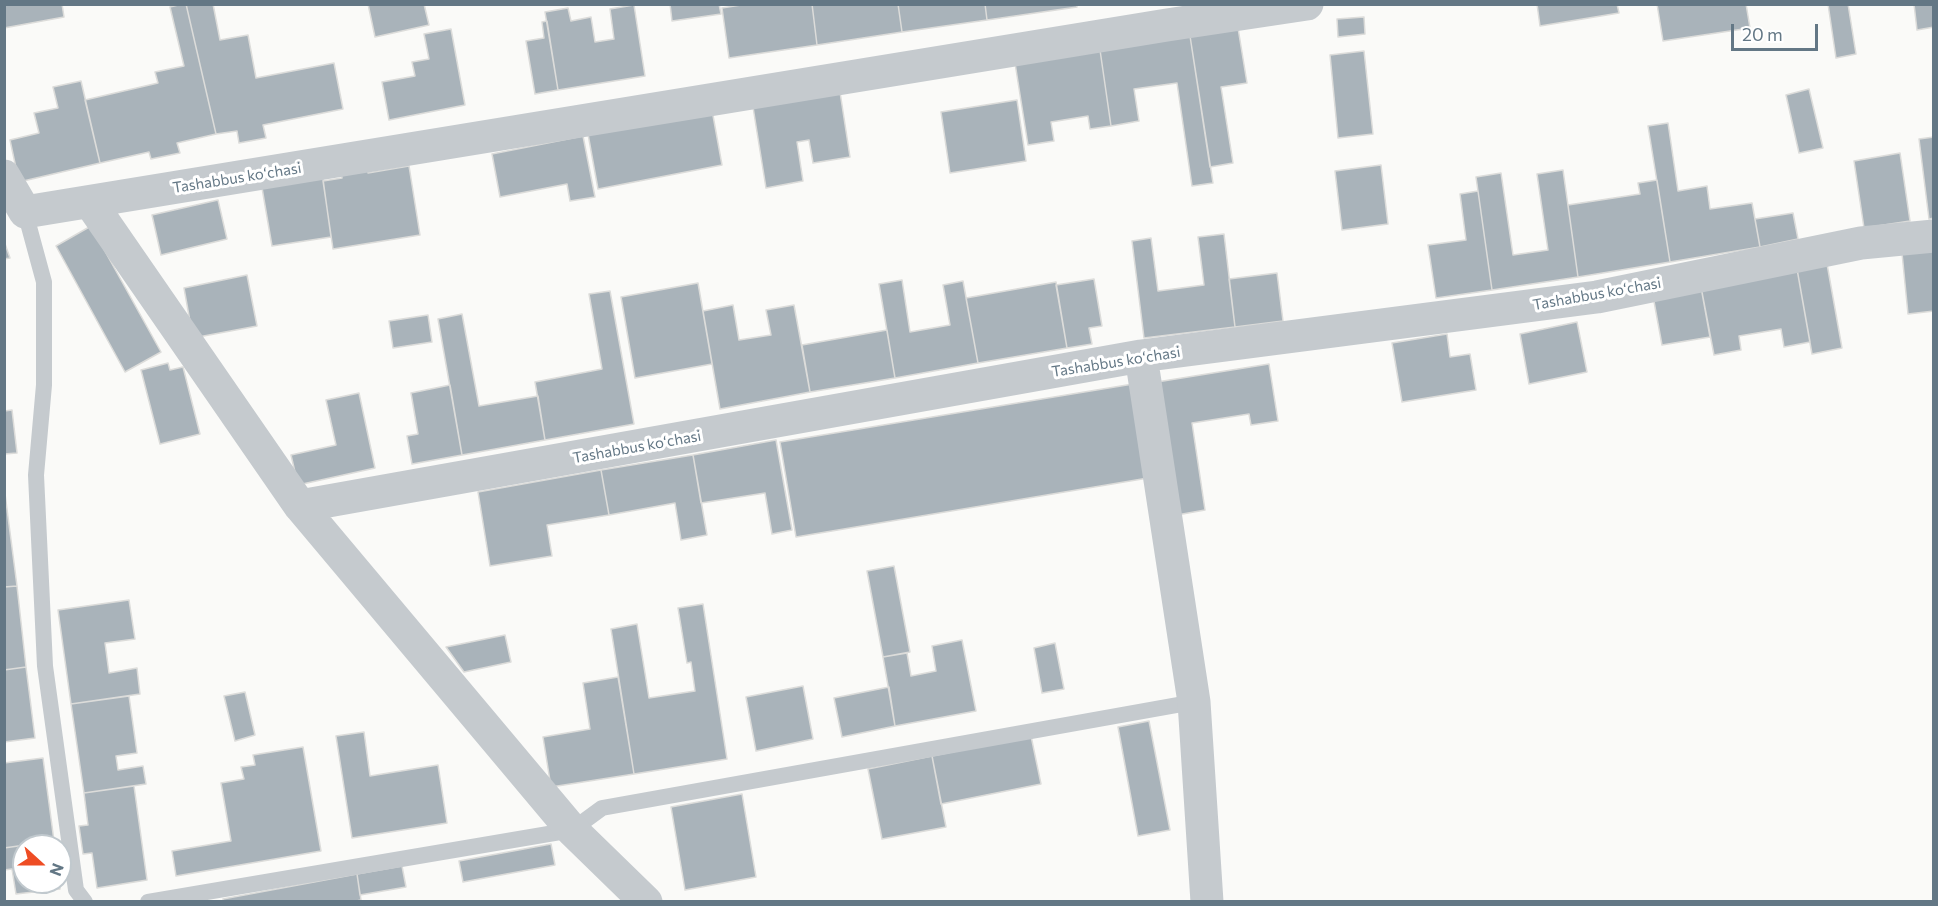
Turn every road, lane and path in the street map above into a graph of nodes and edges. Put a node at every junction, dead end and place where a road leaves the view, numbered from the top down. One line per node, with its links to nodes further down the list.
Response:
1 (1307, 4): 3 (street, Tashabbus koʻchasi)
2 (4, 176): 4 (street)
3 (90, 202): 4 (street, Tashabbus koʻchasi); 7 (street)
4 (25, 212): 10 (lane)
5 (1934, 236): 6 (street, Tashabbus koʻchasi)
6 (1141, 357): 7 (street, Tashabbus koʻchasi); 8 (street)
7 (300, 506): 9 (street)
8 (1194, 702): 9 (lane); 13 (street)
9 (572, 830): 11 (lane); 12 (street)
10 (85, 902)
11 (148, 902)
12 (646, 902)
13 (1207, 902)

